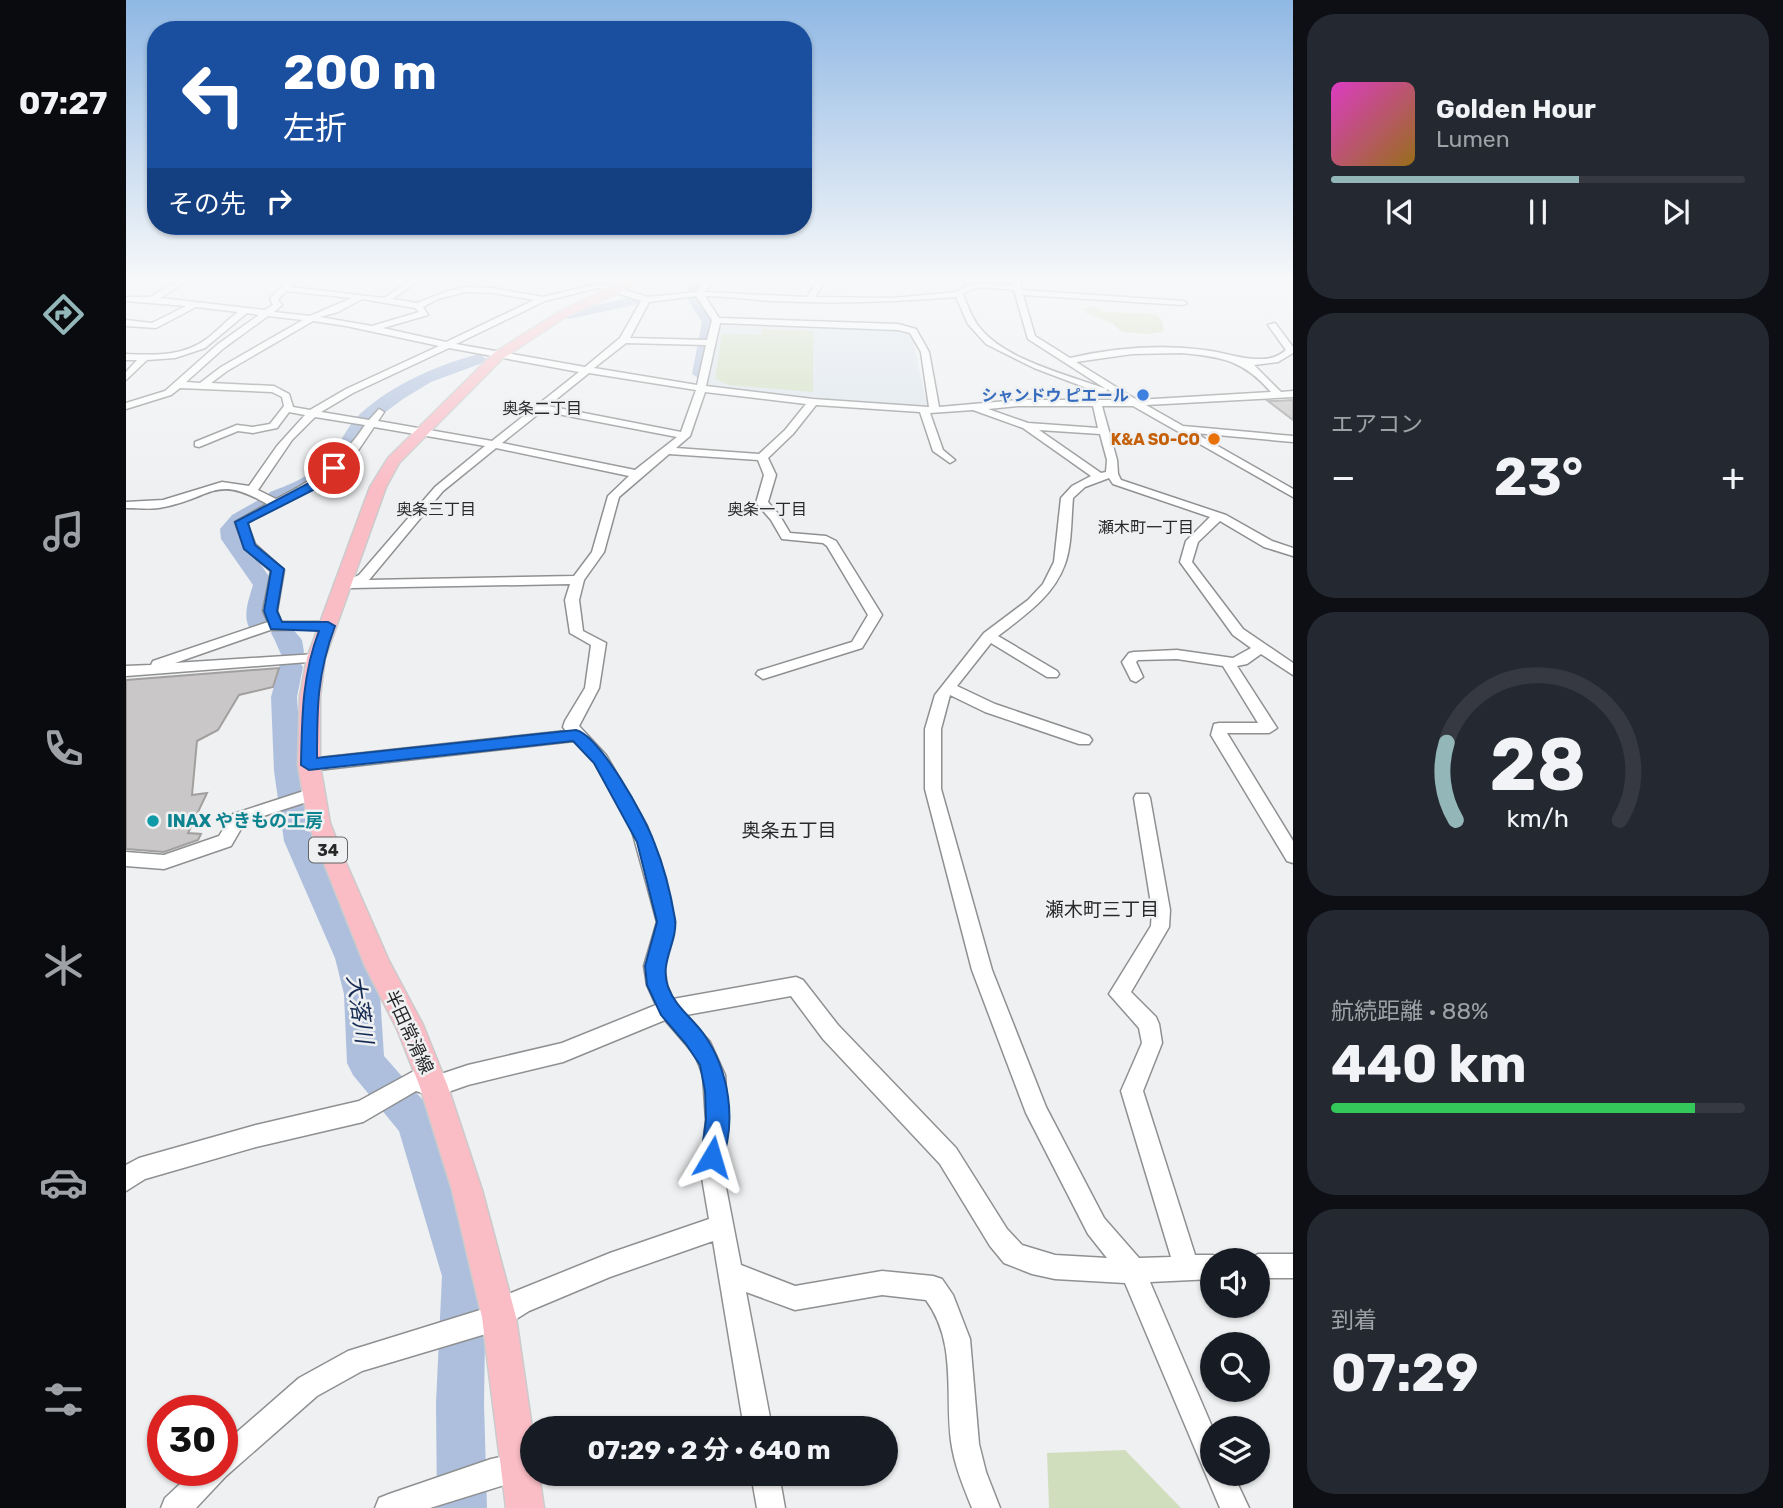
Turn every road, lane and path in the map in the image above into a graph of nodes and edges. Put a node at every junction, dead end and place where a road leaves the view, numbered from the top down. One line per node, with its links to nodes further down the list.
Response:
1 (196, 349): 14 (street)
2 (217, 349): 20 (street)
3 (258, 349): 21 (street)
4 (443, 349): 35 (street)
5 (461, 349): 13 (street)
6 (508, 349): 13 (main road, 半田常滑線 / 34)
7 (613, 349): 18 (street)
8 (710, 349): 22 (street)
9 (923, 349): 33 (street)
10 (1003, 349): 24 (street)
11 (1050, 349): 16 (street)
12 (1290, 349): 17 (street)
13 (498, 356): 18 (street); 40 (main road, 半田常滑線 / 34)
14 (145, 357): 15 (street); 19 (street)
15 (126, 358)
16 (1068, 361): 17 (street); 24 (street)
17 (1242, 362): 25 (street)
18 (586, 371): 22 (street); 31 (street)
19 (126, 377)
20 (180, 384): 21 (street); 29 (street)
21 (203, 385): 32 (street)
22 (700, 388): 26 (street); 41 (street)
23 (1293, 394): 25 (street)
24 (1122, 395): 27 (street)
25 (1279, 395): 27 (street)
26 (813, 402): 33 (street); 46 (street)
27 (1135, 403): 28 (street); 38 (street)
28 (1097, 404): 30 (street); 39 (street)
29 (126, 406)
30 (972, 407): 33 (street); 37 (street)
31 (541, 408): 41 (street); 44 (street)
32 (288, 409): 35 (street); 43 (street)
33 (930, 410): 47 (street)
34 (379, 412): 36 (street)
35 (312, 414): 36 (street); 50 (street)
36 (365, 422): 40 (street); 52 (street)
37 (1027, 426): 39 (street); 49 (street)
38 (1183, 429): 42 (street); 51 (street)
39 (1104, 431): 49 (street)
40 (420, 432): 44 (street); 57 (main road, 半田常滑線 / 34)
41 (685, 436): 45 (street)
42 (1293, 439)
43 (199, 444)
44 (493, 445): 48 (street); 57 (street)
45 (669, 451): 46 (street); 48 (street)
46 (762, 457): 67 (street)
47 (950, 460)
48 (637, 474): 56 (street)
49 (1105, 475): 54 (street); 60 (street)
50 (252, 490): 52 (street); 53 (street)
51 (1293, 494)
52 (274, 503): 58 (street)
53 (126, 505)
54 (1218, 516): 55 (street); 61 (street)
55 (1293, 552)
56 (578, 580): 57 (street); 71 (street)
57 (345, 584): 59 (main road, 半田常滑線 / 34)
58 (276, 626): 59 (street); 64 (street)
59 (328, 626): 62 (main road, 半田常滑線 / 34)
60 (989, 636): 68 (street); 70 (street)
61 (1259, 648): 63 (street); 65 (street)
62 (316, 658): 64 (street); 73 (main road, 半田常滑線 / 34)
63 (1227, 663): 69 (street); 76 (street)
64 (147, 670): 66 (street)
65 (1293, 670)
66 (126, 671)
67 (762, 674)
68 (1052, 674)
69 (1136, 677)
70 (948, 688): 72 (street); 86 (street)
71 (576, 735): 73 (street); 78 (street)
72 (1084, 740)
73 (309, 765): 74 (main road, 半田常滑線 / 34)
74 (305, 797): 77 (street); 79 (main road, 半田常滑線 / 34)
75 (1142, 798): 84 (street)
76 (1293, 856)
77 (126, 859)
78 (668, 1009): 79 (street); 81 (street); 86 (street)
79 (434, 1087): 80 (street); 88 (main road, 半田常滑線 / 34)
80 (126, 1180)
81 (720, 1227): 87 (street); 88 (street)
82 (1270, 1266): 83 (street)
83 (1293, 1266)
84 (1187, 1268): 85 (street); 86 (street)
85 (1200, 1268)
86 (1132, 1269): 90 (street)
87 (732, 1275): 89 (street); 101 (street)
88 (499, 1317): 91 (street); 92 (main road, 半田常滑線 / 34)
89 (756, 1416)
90 (1200, 1431)
91 (238, 1450)
92 (520, 1467): 98 (street)
93 (198, 1486): 97 (street)
94 (522, 1486): 99 (main road, 半田常滑線 / 34)
95 (767, 1486): 100 (street)
96 (1224, 1486): 102 (street)
97 (175, 1508)
98 (389, 1508)
99 (525, 1508)
100 (771, 1508)
101 (986, 1508)
102 (1235, 1508)

